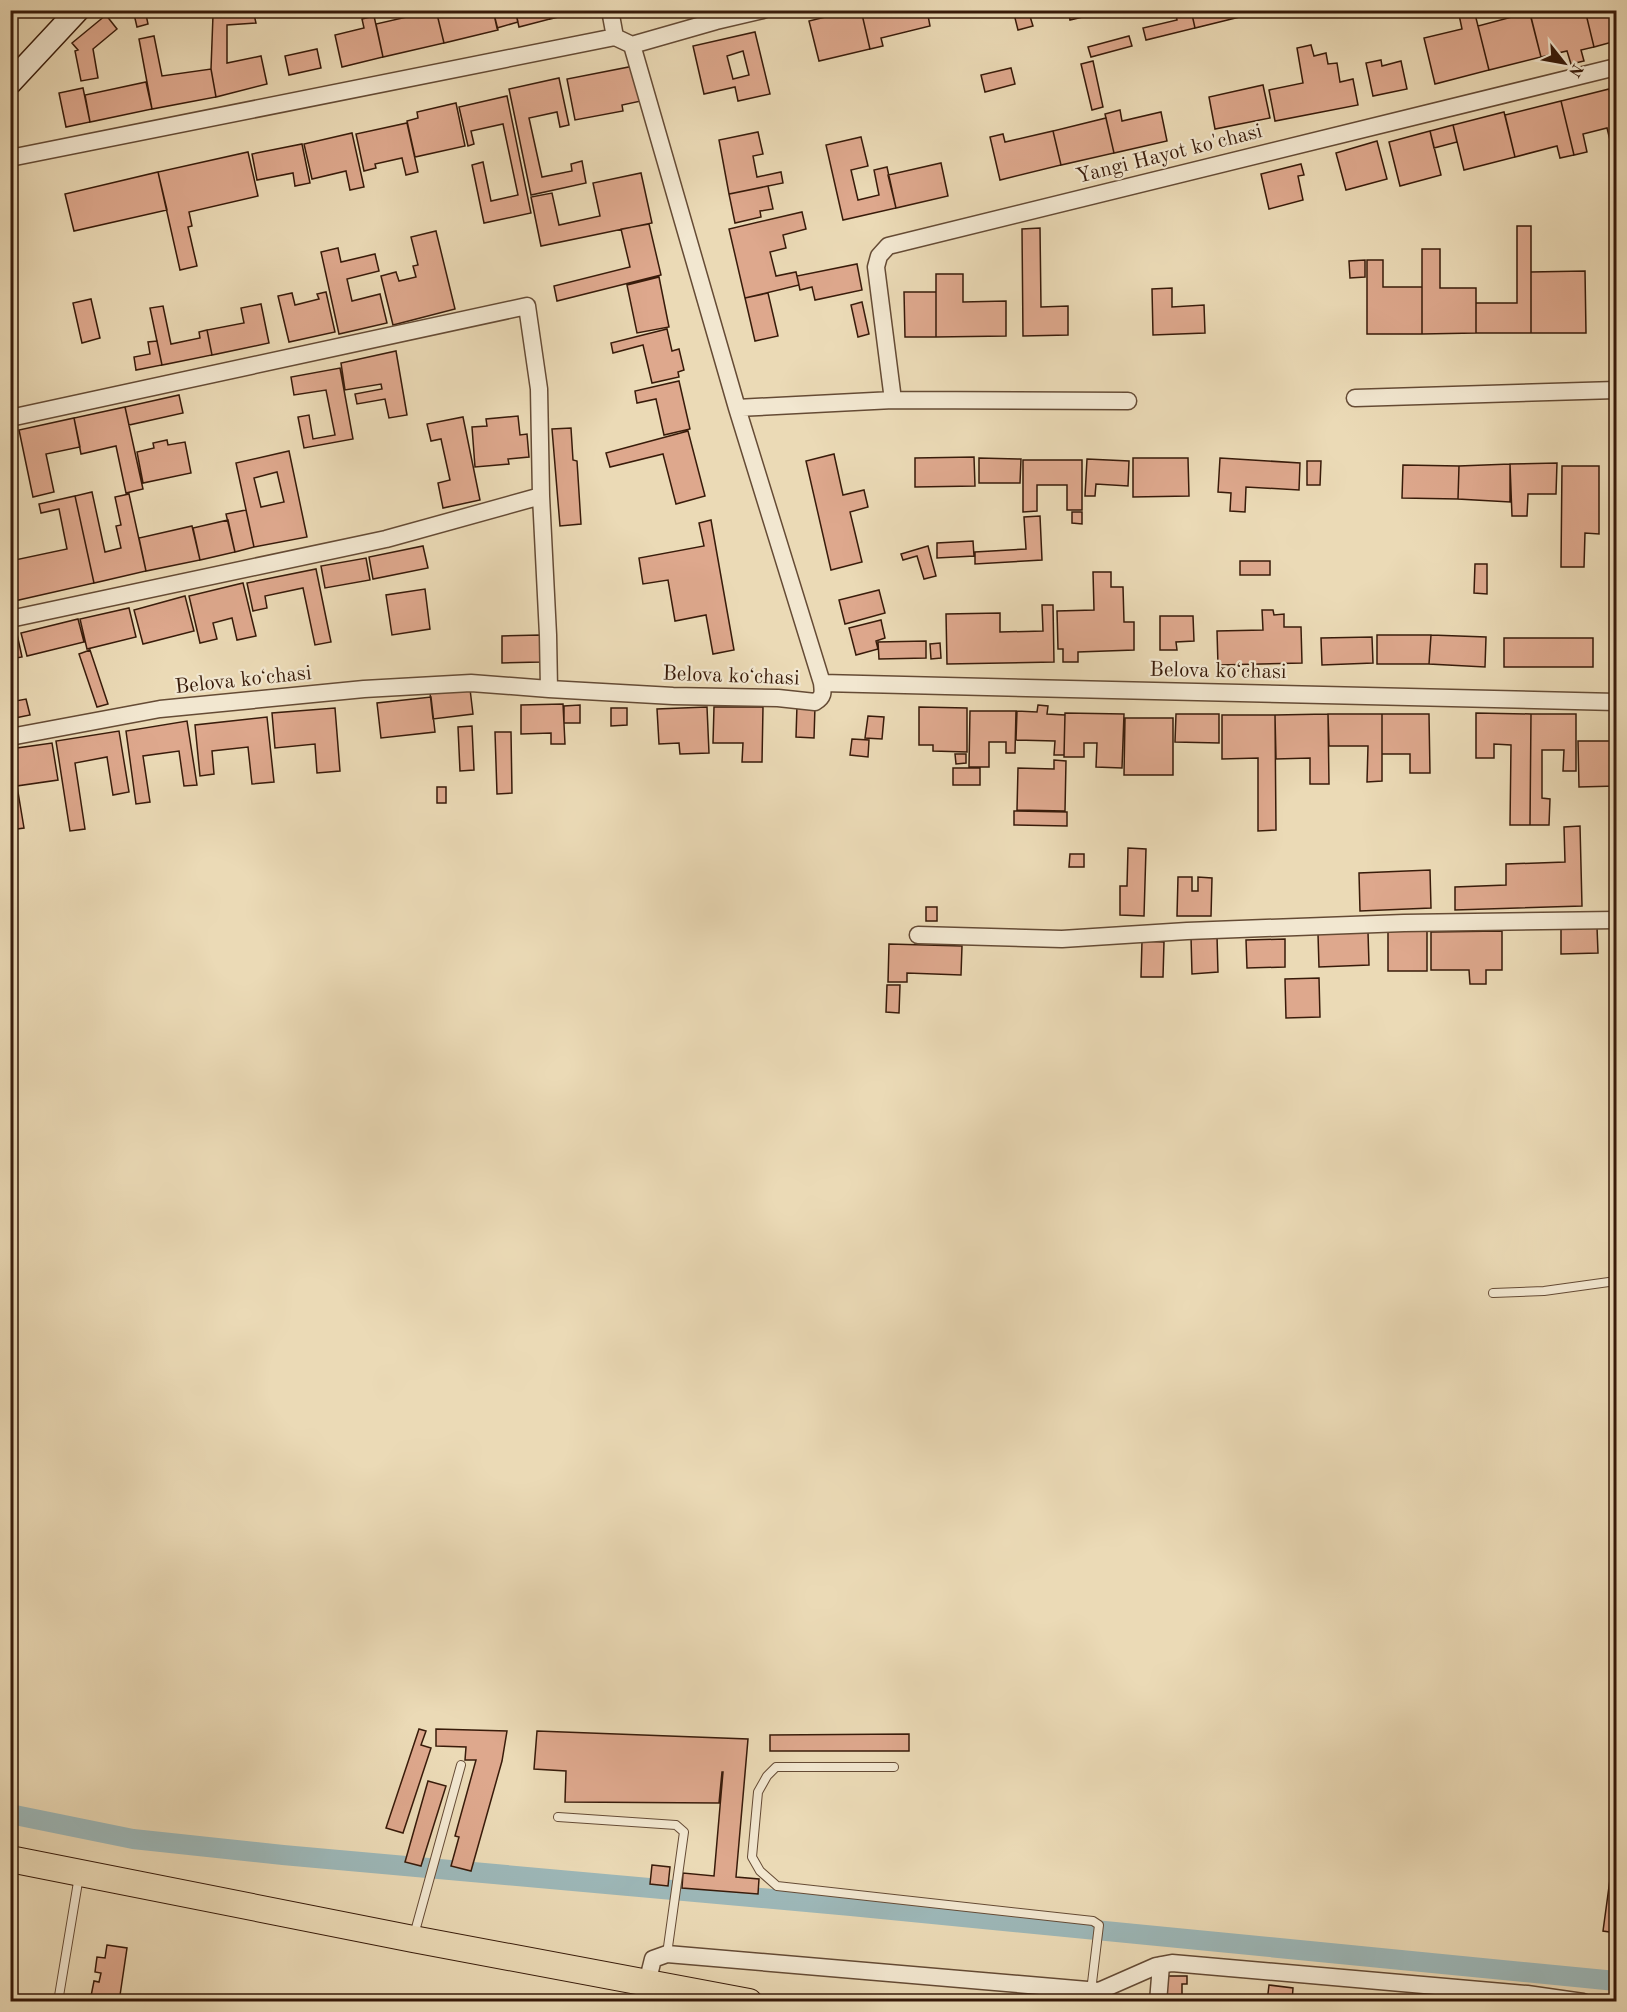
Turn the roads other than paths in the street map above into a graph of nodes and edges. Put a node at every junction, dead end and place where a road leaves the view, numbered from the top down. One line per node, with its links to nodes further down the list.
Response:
1 (78, 10): 7 (main road)
2 (610, 10): 4 (street)
3 (763, 10): 5 (street)
4 (615, 37): 5 (street); 8 (street)
5 (632, 45): 13 (street)
6 (1617, 67): 11 (street, Yangi Hayot ko'chasi)
7 (10, 83)
8 (10, 158)
9 (1617, 390): 10 (street)
10 (1355, 398)
11 (893, 400): 12 (street); 13 (street)
12 (1128, 401)
13 (737, 408): 17 (street)
14 (10, 418): 15 (street)
15 (541, 496): 16 (street); 18 (street)
16 (10, 619)
17 (822, 683): 18 (street, Belova koʻchasi); 19 (street, Belova koʻchasi)
18 (549, 689): 20 (street, Belova koʻchasi)
19 (1617, 702)
20 (10, 737)
21 (1617, 920): 22 (street)
22 (918, 935)
23 (1617, 1281): 24 (lane)
24 (1493, 1293)
25 (461, 1765): 30 (lane)
26 (894, 1767): 34 (lane)
27 (558, 1816): 31 (lane)
28 (10, 1859): 29 (main road)
29 (80, 1873): 30 (main road); 36 (lane)
30 (413, 1939): 33 (main road)
31 (667, 1954): 33 (street); 34 (street)
32 (1161, 1965): 34 (street); 35 (street); 38 (street)
33 (647, 1983): 37 (main road)
34 (1091, 1991)
35 (1482, 1996): 39 (street)
36 (58, 2001)
37 (748, 2001)
38 (1158, 2001)
39 (1583, 2001)

